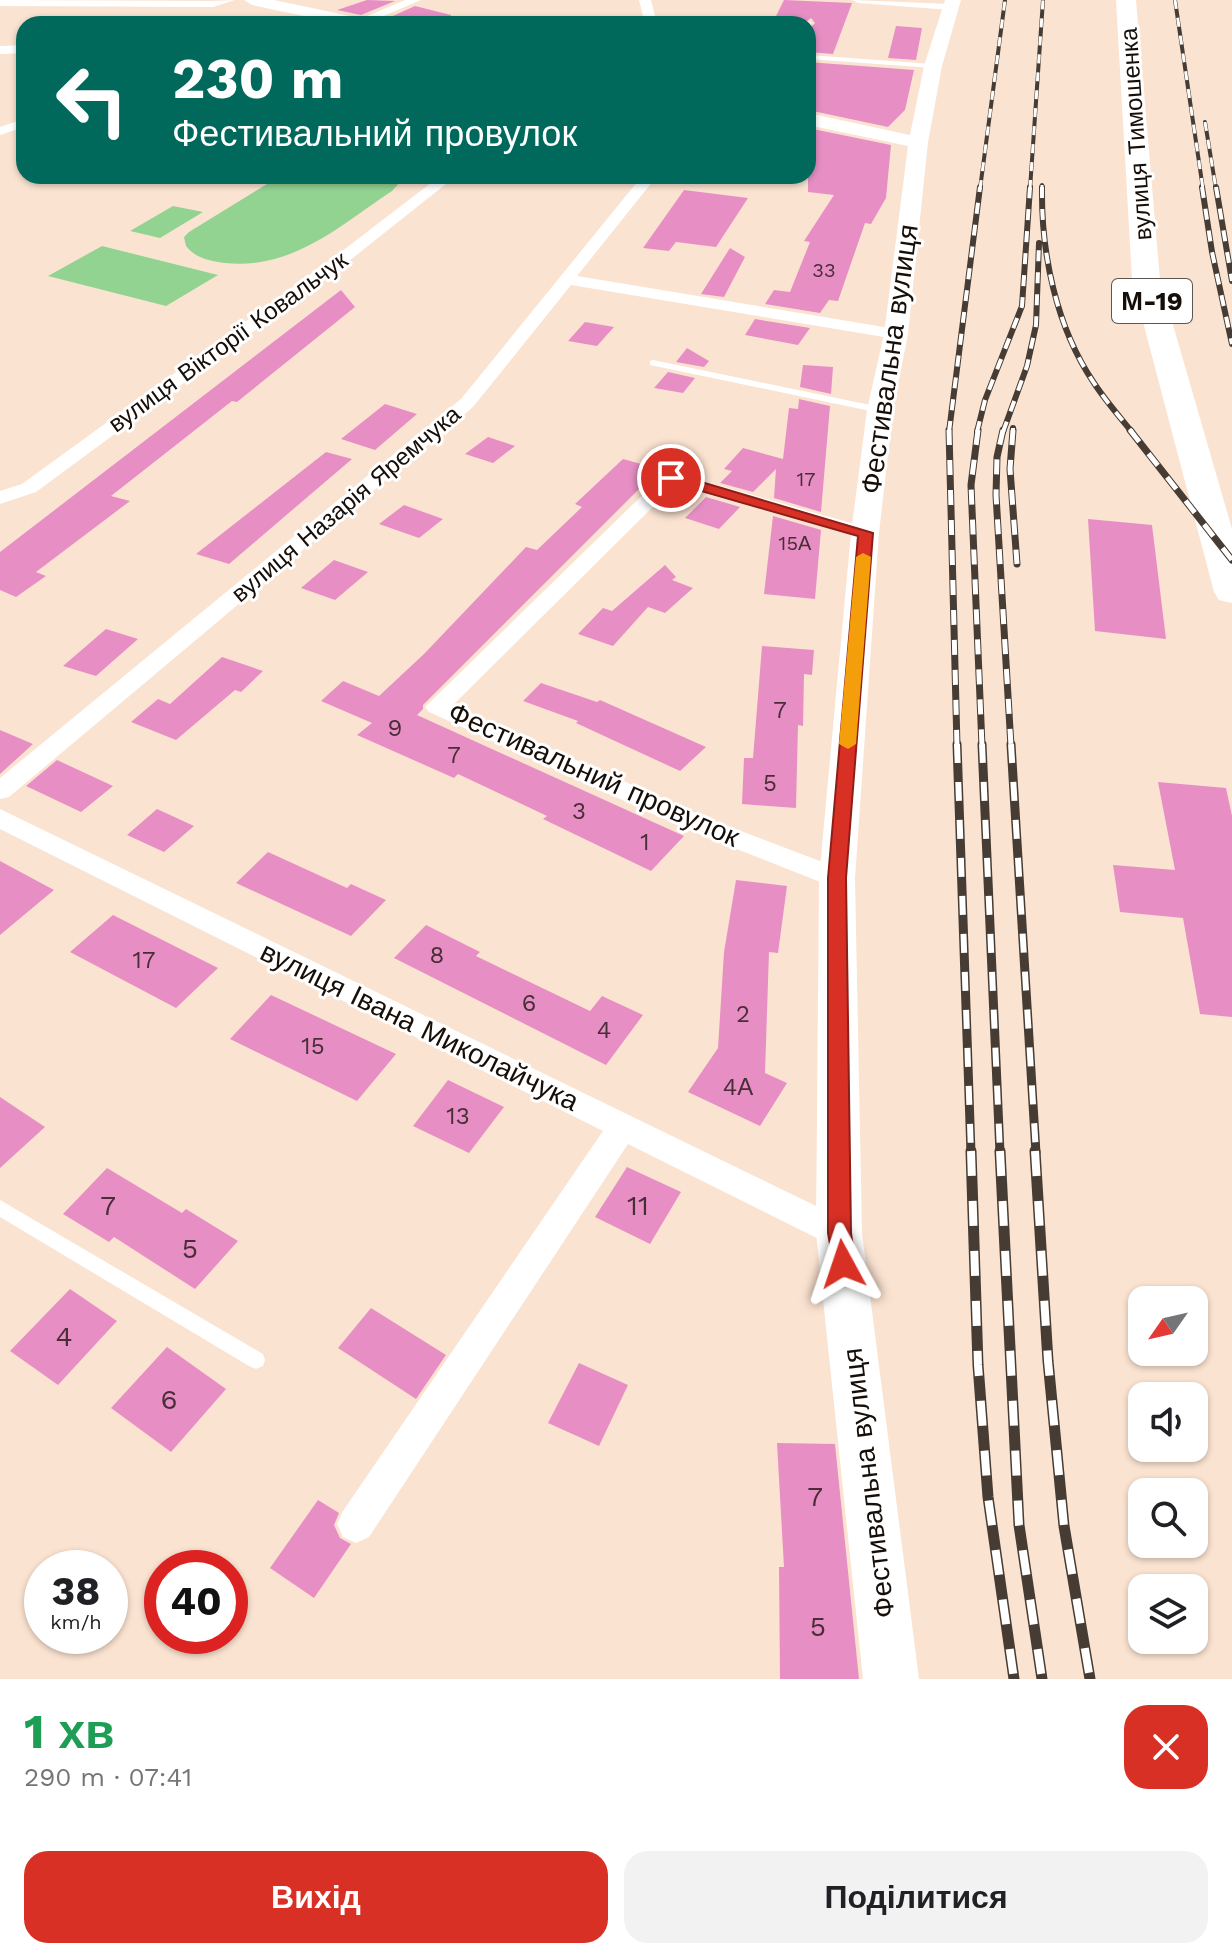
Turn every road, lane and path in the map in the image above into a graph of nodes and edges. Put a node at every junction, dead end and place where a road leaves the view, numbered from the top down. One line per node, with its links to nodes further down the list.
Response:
1 (229, 0): 6 (street)
2 (252, 0): 8 (street)
3 (415, 0): 9 (street)
4 (858, 0): 7 (street)
5 (1126, 0): 22 (highway, вулиця Тимошенка / М-19)
6 (0, 3)
7 (952, 4): 11 (street, Фестивальна вулиця)
8 (320, 16)
9 (370, 16)
10 (816, 58): 11 (lane)
11 (933, 66): 13 (street, Фестивальна вулиця)
12 (816, 121): 13 (street)
13 (918, 142): 17 (street, Фестивальна вулиця)
14 (439, 184): 20 (street, вулиця Вікторії Ковальчук)
15 (643, 184): 16 (street, вулиця Назарія Яремчука)
16 (564, 279): 17 (street); 23 (street, вулиця Назарія Яремчука)
17 (896, 334): 19 (street, Фестивальна вулиця)
18 (653, 363): 19 (lane)
19 (880, 410): 21 (street, Фестивальна вулиця)
20 (0, 498)
21 (865, 533): 25 (street, Фестивальна вулиця); 25 (street, Фестивальний провулок)
22 (1232, 592)
23 (0, 791)
24 (0, 818): 26 (street, вулиця Івана Миколайчука)
25 (837, 878): 28 (street, Фестивальна вулиця)
26 (623, 1126): 28 (street, вулиця Івана Миколайчука); 30 (street)
27 (0, 1208): 29 (lane)
28 (839, 1233): 31 (street, Фестивальна вулиця)
29 (256, 1360)
30 (356, 1524)
31 (891, 1679)

